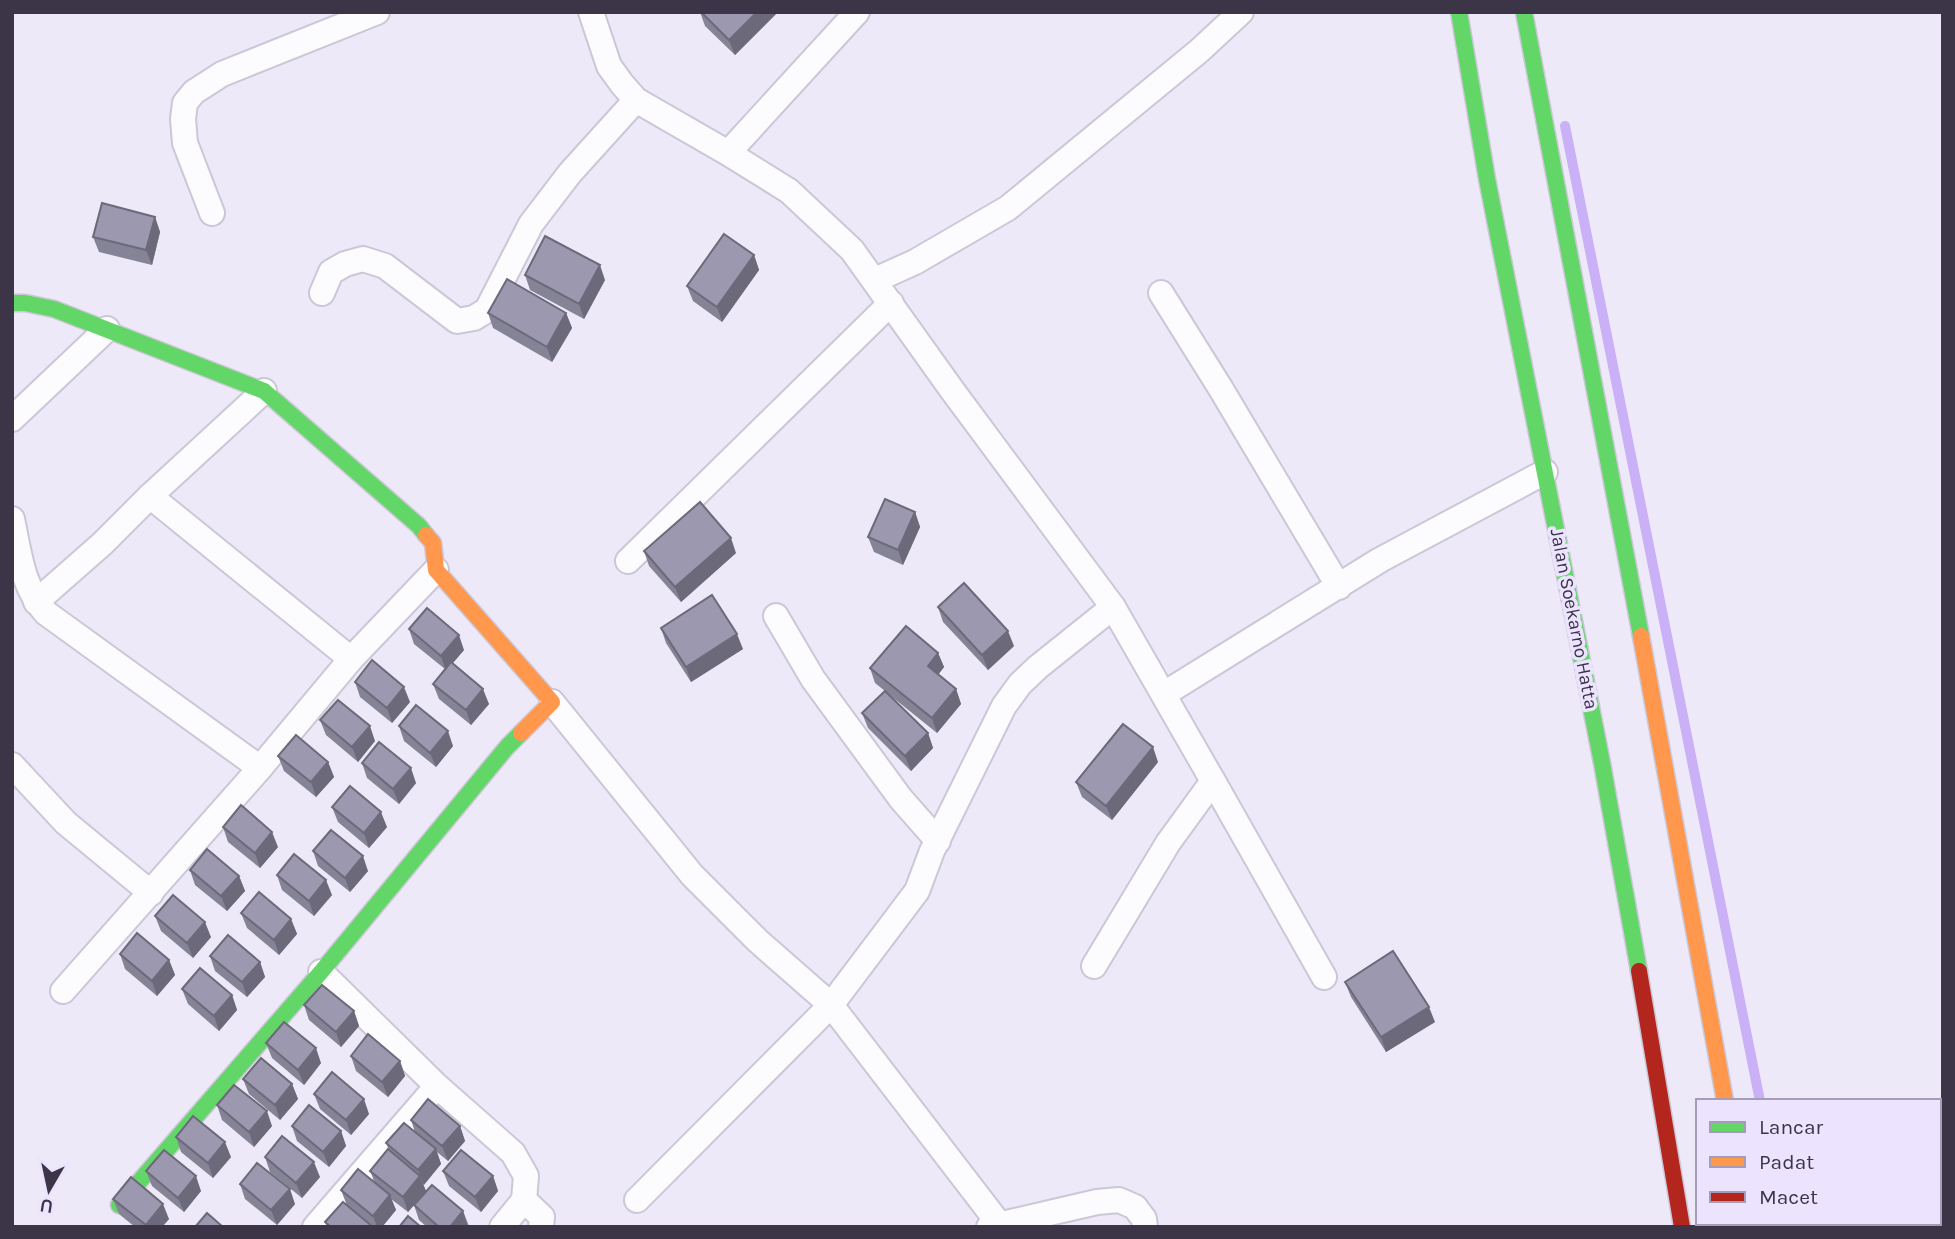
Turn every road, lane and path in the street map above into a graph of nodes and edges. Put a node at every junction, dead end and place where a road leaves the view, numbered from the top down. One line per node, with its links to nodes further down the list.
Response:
1 (377, 12): 9 (street)
2 (591, 12): 7 (street)
3 (857, 12): 8 (street)
4 (1241, 12): 10 (street)
5 (1459, 12): 18 (main road, Jalan Soekarno Hatta)
6 (1524, 12): 41 (main road)
7 (636, 100): 8 (street); 11 (street)
8 (728, 153): 10 (street)
9 (212, 213)
10 (875, 280): 14 (street)
11 (322, 293)
12 (1161, 293): 23 (street)
13 (12, 303): 15 (main road)
14 (891, 303): 21 (street); 25 (street)
15 (107, 329): 16 (main road); 17 (street)
16 (264, 391): 19 (street); 22 (main road)
17 (12, 419)
18 (1545, 472): 23 (street); 50 (main road, Jalan Soekarno Hatta)
19 (150, 496): 24 (street); 27 (street)
20 (12, 519): 24 (street)
21 (628, 561)
22 (436, 570): 27 (street); 29 (main road)
23 (1339, 587): 28 (street)
24 (36, 602): 31 (street)
25 (1113, 607): 28 (street); 33 (street)
26 (776, 616): 33 (street)
27 (351, 659): 31 (street)
28 (1164, 694): 32 (street)
29 (552, 702): 36 (main road); 39 (street)
30 (12, 765): 34 (street)
31 (260, 768): 34 (street)
32 (1213, 781): 35 (street); 37 (street)
33 (937, 841): 39 (street)
34 (151, 894): 38 (street)
35 (1094, 966)
36 (321, 972): 40 (street); 44 (main road)
37 (1324, 977)
38 (63, 991)
39 (831, 1005): 43 (street); 45 (street)
40 (437, 1086): 42 (street); 46 (street)
41 (1725, 1099)
42 (524, 1200): 47 (street); 48 (street)
43 (638, 1200)
44 (119, 1205)
45 (995, 1226): 49 (street)
46 (315, 1227)
47 (502, 1227)
48 (541, 1227)
49 (1145, 1227)
50 (1682, 1227)

